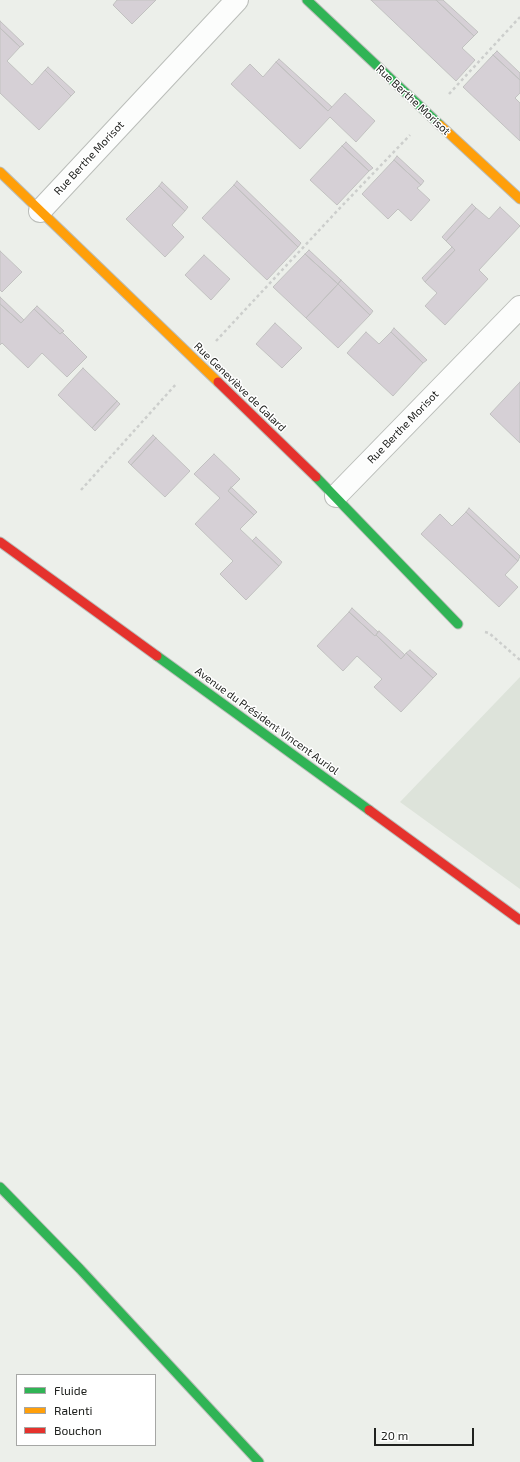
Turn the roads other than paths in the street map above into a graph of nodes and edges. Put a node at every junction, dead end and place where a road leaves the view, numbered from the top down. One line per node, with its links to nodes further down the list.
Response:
1 (238, 0): 5 (street, Rue Berthe Morisot)
2 (307, 0): 4 (street, Rue Berthe Morisot)
3 (0, 172): 5 (street, Rue Geneviève de Galard)
4 (520, 199)
5 (40, 211): 7 (street, Rue Geneviève de Galard)
6 (520, 307): 7 (street, Rue Berthe Morisot)
7 (336, 496): 9 (street, Rue Geneviève de Galard)
8 (0, 542): 10 (street, Avenue du Président Vincent Auriol)
9 (458, 624)
10 (520, 920)
11 (0, 1187): 12 (street)
12 (259, 1462)

